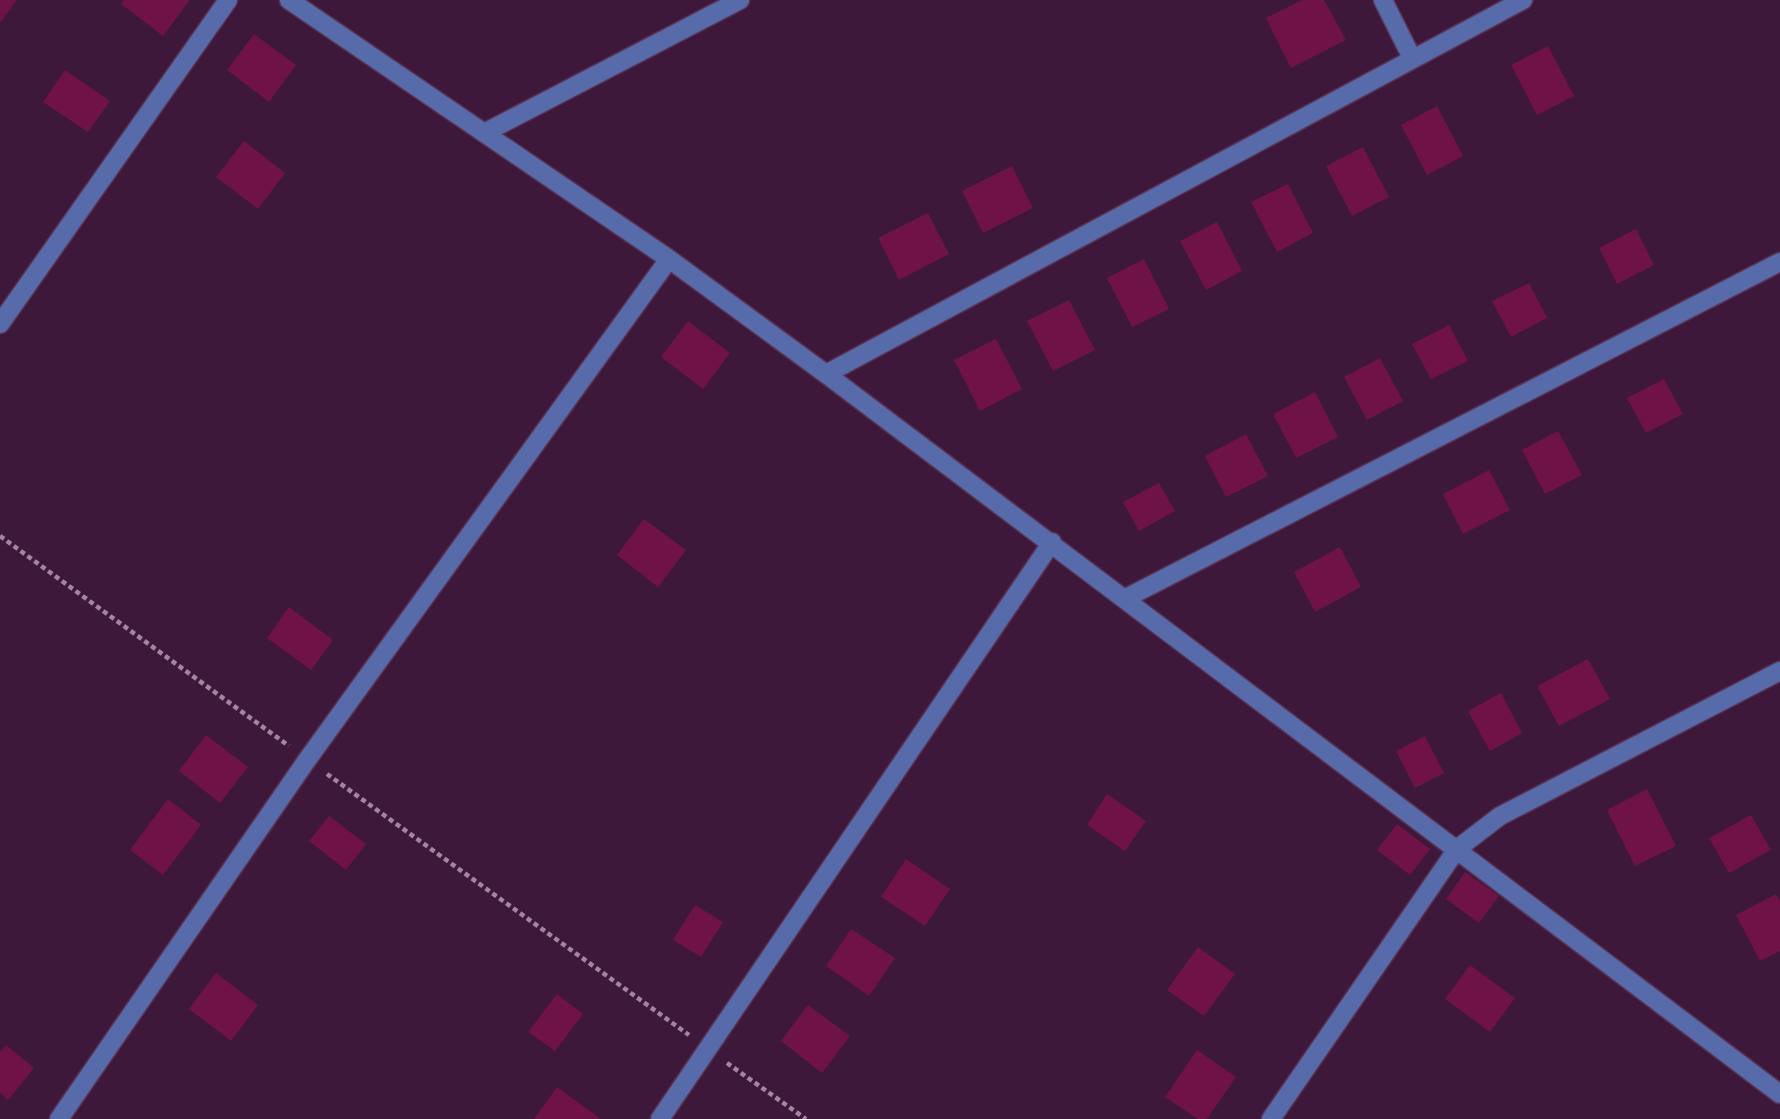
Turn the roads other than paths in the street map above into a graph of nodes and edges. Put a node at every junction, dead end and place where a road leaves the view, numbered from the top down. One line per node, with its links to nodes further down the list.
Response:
1 (228, 0): 10 (street)
2 (289, 0): 7 (street)
3 (740, 0): 7 (street)
4 (1383, 0): 6 (street)
5 (1523, 0): 6 (street)
6 (1412, 58): 11 (street)
7 (484, 133): 8 (street)
8 (669, 259): 11 (street); 17 (street)
9 (1780, 262): 13 (street)
10 (0, 324)
11 (826, 374): 12 (street)
12 (1052, 542): 13 (street); 18 (street)
13 (1126, 598): 15 (street)
14 (1780, 671): 15 (street)
15 (1457, 849): 16 (street); 19 (street)
16 (1780, 1094)
17 (59, 1119)
18 (660, 1119)
19 (1271, 1119)

